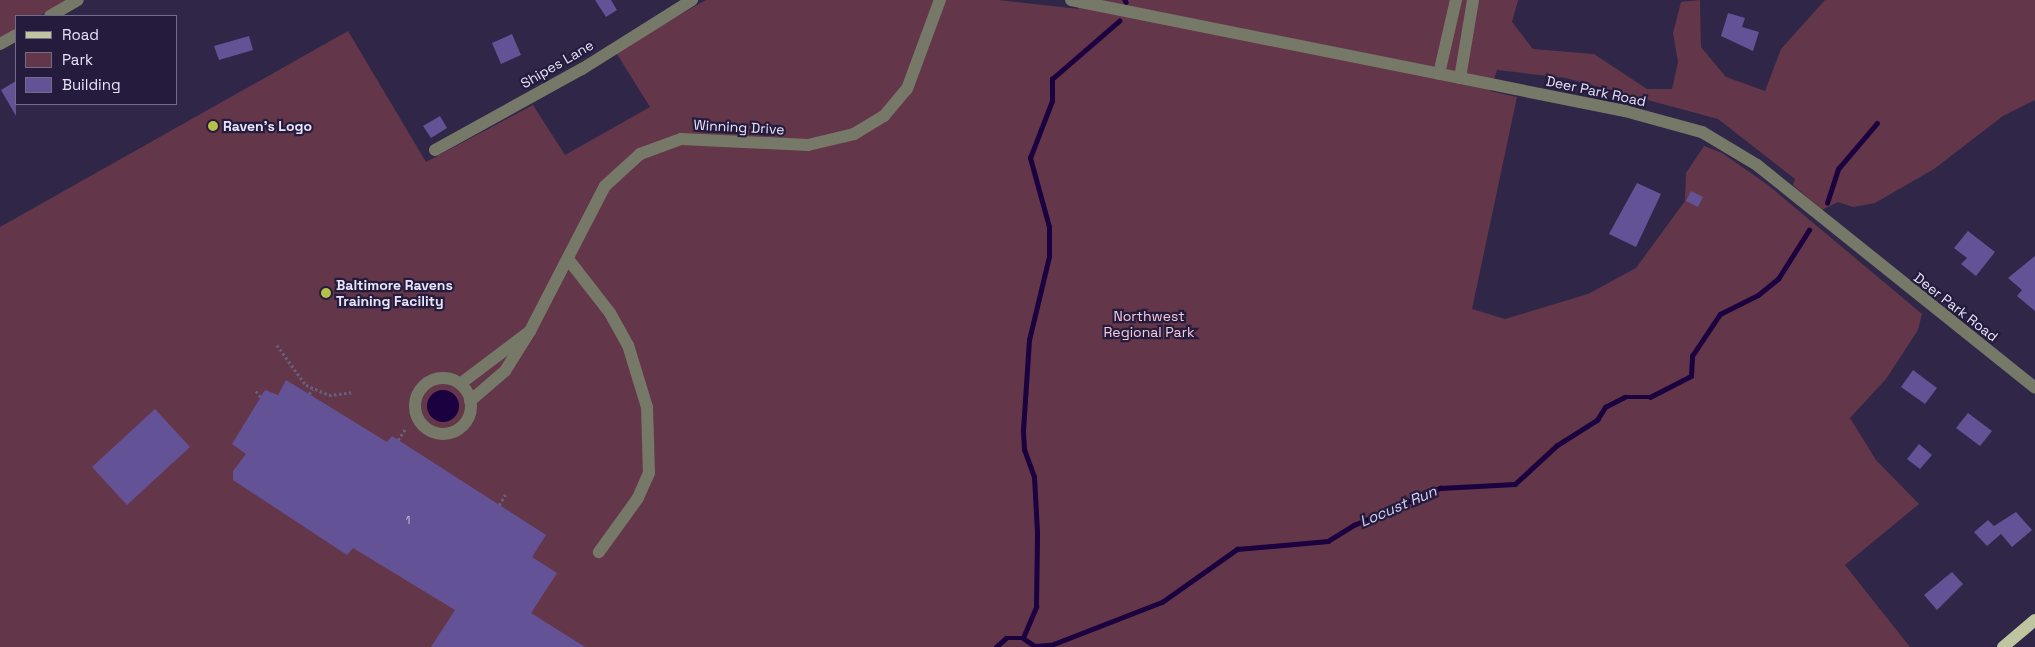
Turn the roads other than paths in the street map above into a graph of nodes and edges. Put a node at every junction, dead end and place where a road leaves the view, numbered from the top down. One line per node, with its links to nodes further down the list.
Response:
1 (78, 0): 7 (street)
2 (692, 0): 12 (street, Shipes Lane)
3 (940, 0): 13 (street, Winning Drive)
4 (1071, 0): 10 (street, Deer Park Road)
5 (1456, 0): 10 (street)
6 (1473, 0): 11 (street)
7 (52, 15)
8 (15, 36): 9 (street)
9 (0, 44)
10 (1439, 74): 11 (street, Deer Park Road)
11 (1460, 78): 16 (street, Deer Park Road)
12 (435, 150)
13 (568, 259): 14 (street, Winning Drive); 18 (street)
14 (530, 331): 15 (street, Winning Drive); 17 (street, Winning Drive)
15 (460, 384): 17 (street); 17 (street)
16 (2035, 388)
17 (470, 401)
18 (599, 552)
19 (2035, 620): 20 (main road)
20 (2003, 647)

